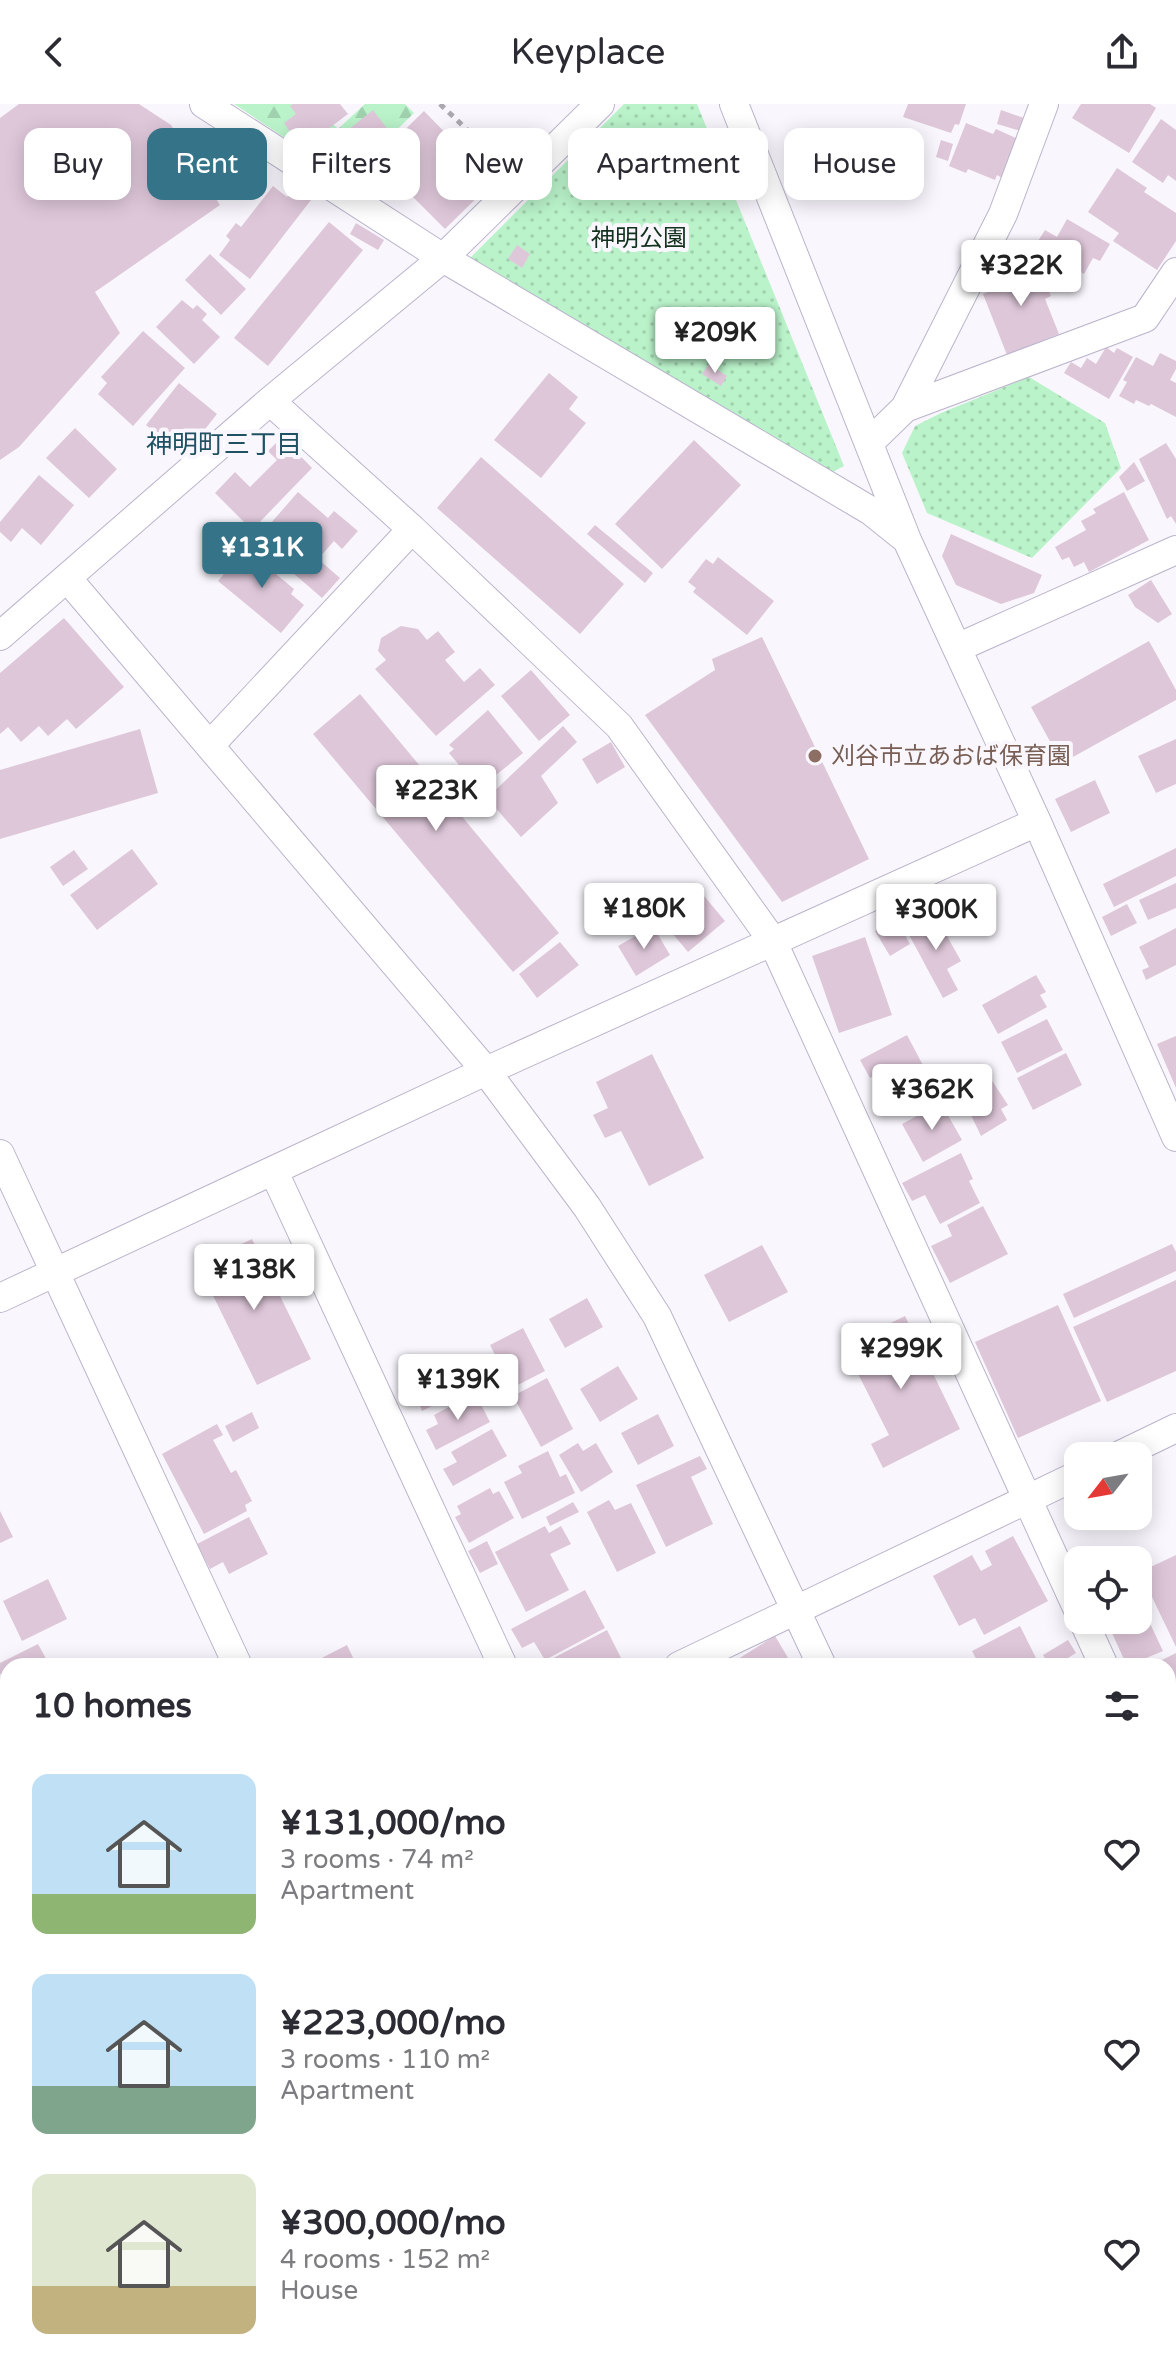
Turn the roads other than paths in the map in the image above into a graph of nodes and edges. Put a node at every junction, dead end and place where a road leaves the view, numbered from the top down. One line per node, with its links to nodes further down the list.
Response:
1 (204, 104): 5 (street)
2 (600, 104): 5 (street)
3 (734, 104): 9 (street)
4 (1044, 104): 8 (street)
5 (443, 258): 7 (street); 11 (street)
6 (1176, 272): 8 (street)
7 (270, 401): 10 (street); 13 (street)
8 (905, 408): 9 (street)
9 (869, 443): 11 (street)
10 (412, 529): 16 (street); 18 (street)
11 (907, 540): 15 (street)
12 (1176, 550): 15 (street)
13 (67, 578): 14 (street); 16 (street)
14 (0, 636)
15 (957, 648): 17 (street)
16 (211, 744): 19 (street)
17 (1037, 822): 18 (street); 20 (street)
18 (772, 940): 19 (street); 28 (street)
19 (486, 1071): 22 (street); 30 (street)
20 (1176, 1137)
21 (0, 1154): 23 (street)
22 (274, 1172): 23 (street); 33 (street)
23 (55, 1272): 24 (street); 32 (street)
24 (0, 1298)
25 (1176, 1428): 26 (street)
26 (1147, 1442)
27 (1064, 1482): 28 (street)
28 (1027, 1499): 29 (street); 30 (street)
29 (1064, 1580)
30 (795, 1610): 34 (street); 35 (street)
31 (1089, 1634): 36 (street)
32 (234, 1658)
33 (499, 1658)
34 (696, 1658)
35 (818, 1658)
36 (1100, 1658)

